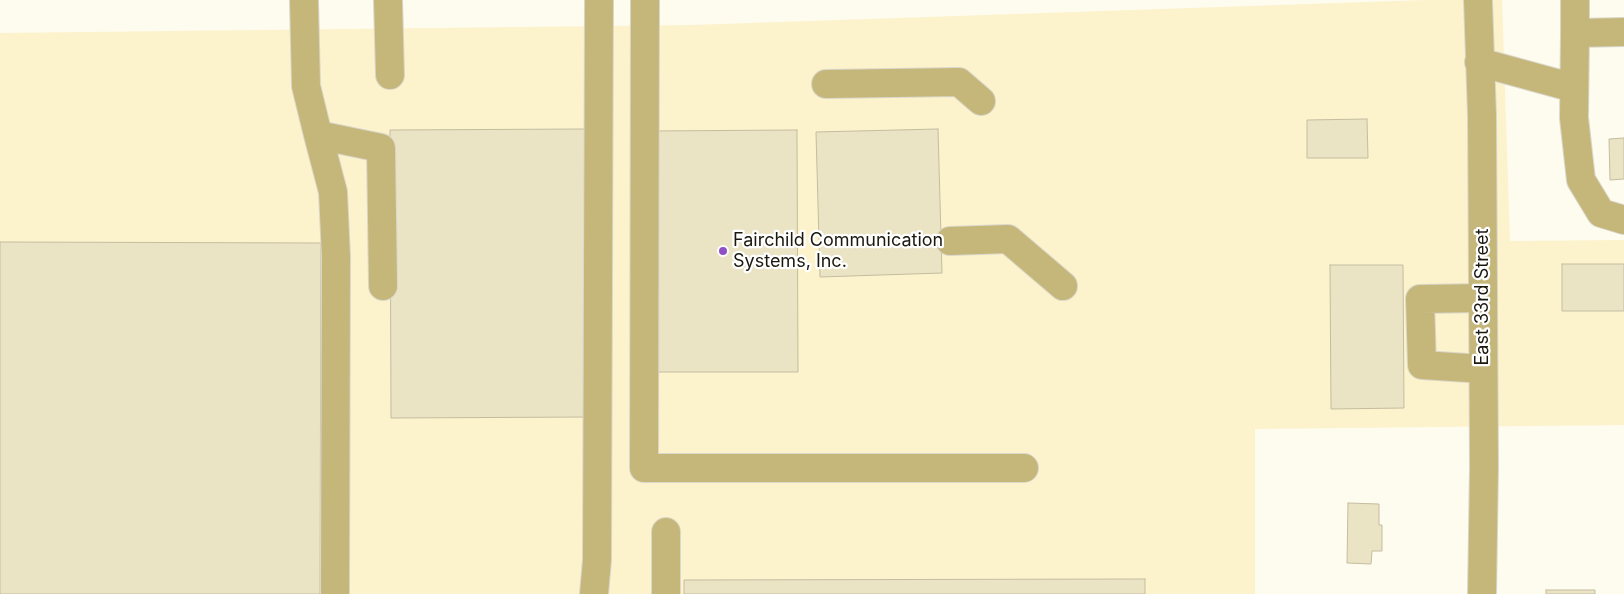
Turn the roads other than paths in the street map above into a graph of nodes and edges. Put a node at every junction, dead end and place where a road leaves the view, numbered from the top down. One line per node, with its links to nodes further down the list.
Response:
1 (304, 0): 14 (street)
2 (388, 0): 10 (street)
3 (599, 0): 24 (street)
4 (645, 0): 21 (street)
5 (1478, 0): 9 (street, East 33rd Street)
6 (1575, 0): 8 (street)
7 (1624, 32): 8 (street)
8 (1575, 33): 12 (street)
9 (1479, 62): 12 (street); 19 (street, East 33rd Street)
10 (390, 76)
11 (826, 84): 13 (street)
12 (1574, 88): 15 (street)
13 (981, 101)
14 (318, 134): 17 (street); 23 (street)
15 (1624, 220)
16 (950, 241): 18 (street)
17 (382, 286)
18 (1063, 286)
19 (1483, 298): 20 (street, East 33rd Street); 20 (street)
20 (1483, 369): 26 (street, East 33rd Street)
21 (1024, 468)
22 (666, 532): 25 (street)
23 (335, 594)
24 (594, 594)
25 (666, 594)
26 (1482, 594)

